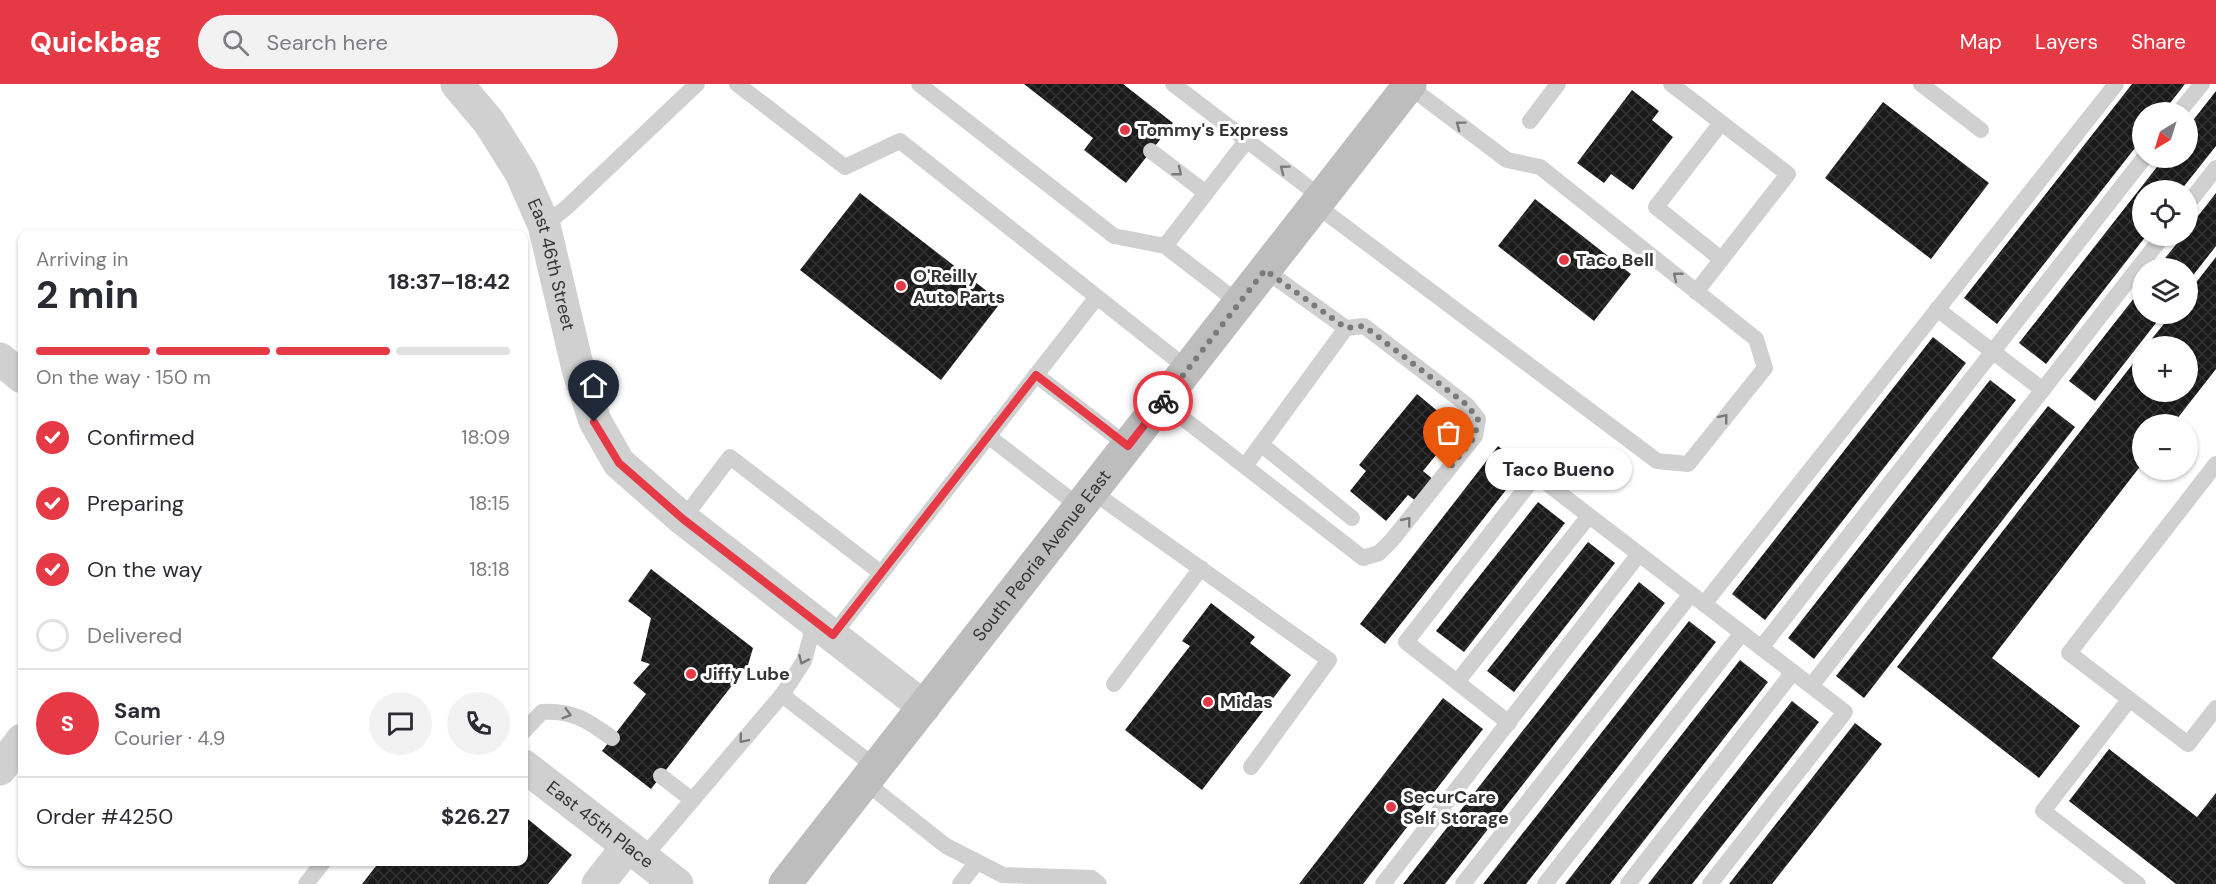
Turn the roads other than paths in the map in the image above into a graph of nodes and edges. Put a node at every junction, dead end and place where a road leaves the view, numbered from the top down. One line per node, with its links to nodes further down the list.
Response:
1 (457, 84): 23 (street, East 46th Street)
2 (697, 84): 23 (lane)
3 (736, 84): 29 (lane)
4 (919, 84): 24 (lane)
5 (1173, 84): 16 (lane)
6 (1558, 84): 13 (lane)
7 (1671, 84): 14 (lane)
8 (1921, 84): 15 (lane)
9 (2116, 84): 31 (lane)
10 (2202, 84): 12 (lane)
11 (1408, 85): 22 (main road, South Peoria Avenue East); 28 (lane, one-way to 11)
12 (2188, 102)
13 (1530, 121)
14 (1721, 123): 26 (lane); 26 (lane)
15 (1981, 130)
16 (1247, 141): 21 (lane); 22 (lane, one-way to 16)
17 (1151, 151): 21 (lane, one-way to 21)
18 (2136, 168): 33 (lane)
19 (2216, 168): 20 (lane)
20 (2198, 191)
21 (1206, 194): 24 (lane)
22 (1318, 201): 27 (main road, South Peoria Avenue East); 28 (lane, one-way to 28)
23 (544, 225): 48 (street, East 46th Street)
24 (1165, 246): 30 (lane)
25 (2155, 246): 38 (lane)
26 (1721, 259): 28 (lane)
27 (1265, 270): 30 (main road, South Peoria Avenue East); 32 (lane)
28 (1696, 292)
29 (1097, 297): 35 (lane); 37 (lane)
30 (1239, 303): 35 (main road, South Peoria Avenue East)
31 (1937, 309): 33 (lane); 52 (lane)
32 (1346, 328): 41 (lane); 44 (lane, one-way to 32)
33 (1993, 352): 38 (lane); 55 (lane)
34 (0, 359): 36 (street)
35 (1188, 369): 39 (main road, South Peoria Avenue East)
36 (18, 374)
37 (1036, 375): 40 (lane); 42 (lane)
38 (2043, 390): 59 (lane)
39 (1162, 402): 42 (main road, South Peoria Avenue East); 44 (lane)
40 (988, 436): 45 (lane); 51 (lane)
41 (1262, 445): 44 (lane); 47 (lane)
42 (1128, 446): 45 (main road, South Peoria Avenue East)
43 (2216, 465): 61 (lane)
44 (1245, 466)
45 (1087, 500): 50 (lane); 62 (main road, South Peoria Avenue East)
46 (1589, 516): 49 (lane); 57 (lane); 57 (lane)
47 (1352, 518)
48 (683, 519): 51 (lane); 53 (street, East 46th Street)
49 (1639, 554): 52 (lane); 64 (lane)
50 (1201, 568): 58 (lane); 68 (lane)
51 (881, 573): 53 (lane)
52 (1698, 599): 54 (lane); 84 (lane)
53 (824, 628): 60 (lane, one-way to 60); 62 (street, East 46th Street)
54 (1742, 633): 55 (lane); 85 (lane)
55 (1761, 648): 56 (lane)
56 (1793, 672): 59 (lane); 86 (lane)
57 (1457, 682): 64 (lane)
58 (1114, 684)
59 (1811, 686): 87 (lane)
60 (782, 695): 71 (lane); 73 (lane, one-way to 73)
61 (2129, 700): 63 (lane); 88 (lane)
62 (924, 707): 71 (main road, South Peoria Avenue East)
63 (2216, 708)
64 (1509, 723): 83 (lane)
65 (528, 727): 66 (lane, one-way to 66)
66 (612, 738)
67 (18, 745): 69 (street)
68 (1251, 767)
69 (0, 769)
70 (528, 769): 74 (street, East 45th Place)
71 (871, 775): 75 (lane); 81 (main road, South Peoria Avenue East)
72 (661, 776): 73 (lane)
73 (692, 800): 74 (lane)
74 (635, 852): 79 (street); 80 (street, East 45th Place)
75 (977, 862): 77 (lane); 82 (lane)
76 (320, 866): 78 (lane)
77 (1093, 882)
78 (306, 884)
79 (598, 884)
80 (677, 884)
81 (785, 884)
82 (960, 884)
83 (1383, 884)
84 (1463, 884)
85 (1545, 884)
86 (1628, 884)
87 (1710, 884)
88 (2138, 884)

